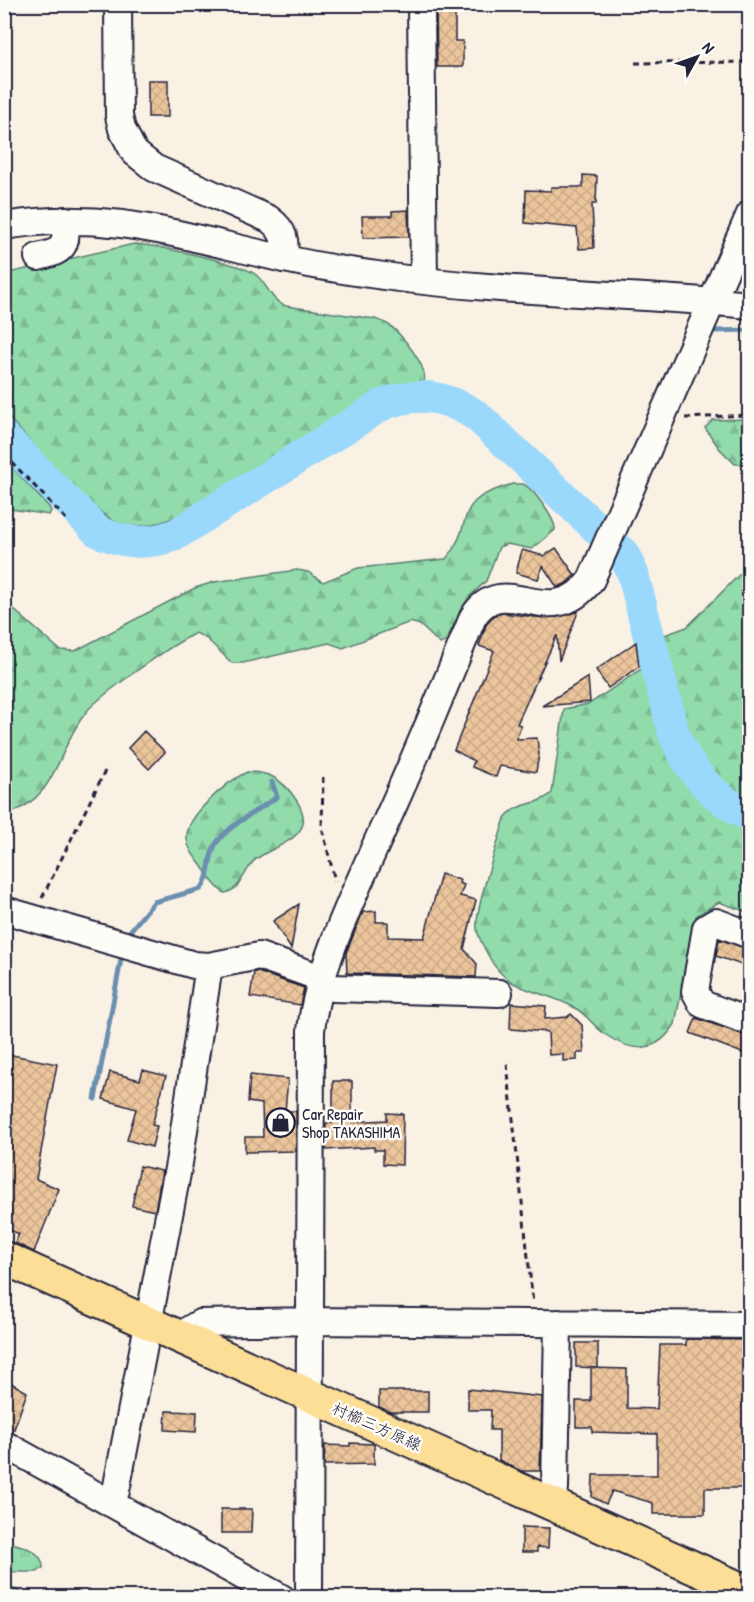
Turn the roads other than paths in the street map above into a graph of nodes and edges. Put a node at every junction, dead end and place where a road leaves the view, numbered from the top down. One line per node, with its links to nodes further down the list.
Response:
1 (118, 4): 7 (street)
2 (421, 4): 8 (street)
3 (750, 214): 9 (street)
4 (65, 220): 5 (street); 6 (street); 7 (street)
5 (4, 226)
6 (38, 257)
7 (284, 259): 8 (street)
8 (424, 281): 9 (street)
9 (711, 302): 10 (street); 14 (street)
10 (750, 305)
11 (4, 910): 13 (street)
12 (750, 935): 16 (street)
13 (209, 966): 14 (street); 19 (street)
14 (322, 981): 15 (street); 18 (street)
15 (500, 993)
16 (750, 1022)
17 (4, 1258): 19 (main road, 村櫛三方原線)
18 (310, 1321): 20 (street); 22 (street); 23 (street)
19 (147, 1322): 22 (main road, 村櫛三方原線); 25 (street)
20 (546, 1323): 21 (street); 26 (street)
21 (750, 1325)
22 (186, 1339): 23 (main road, 村櫛三方原線)
23 (310, 1395): 26 (main road, 村櫛三方原線); 29 (street)
24 (4, 1444): 25 (street)
25 (110, 1503): 28 (street)
26 (549, 1503): 27 (main road, 村櫛三方原線)
27 (750, 1593)
28 (282, 1598)
29 (309, 1598)

